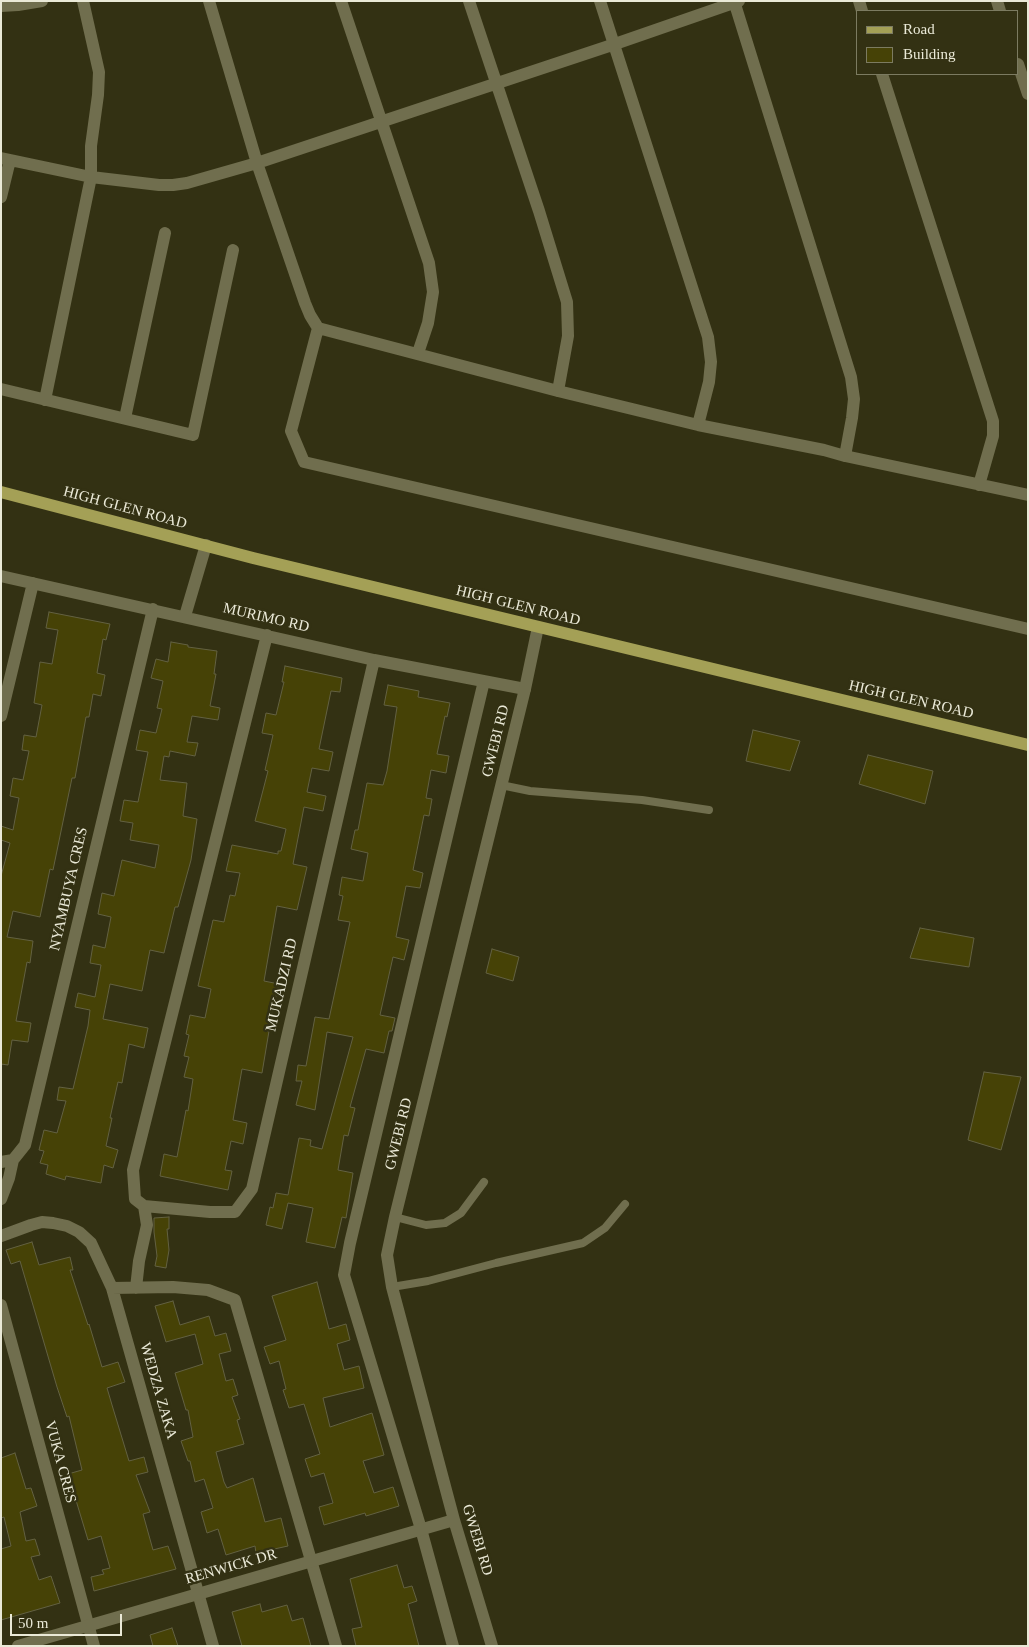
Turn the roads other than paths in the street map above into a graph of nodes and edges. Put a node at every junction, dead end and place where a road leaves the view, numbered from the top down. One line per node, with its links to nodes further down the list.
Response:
1 (42, 1): 8 (street)
2 (83, 1): 17 (street)
3 (209, 1): 16 (street)
4 (341, 1): 14 (street)
5 (469, 1): 12 (street)
6 (600, 1): 9 (street)
7 (736, 2): 9 (street); 28 (street)
8 (1, 6)
9 (615, 44): 12 (street); 27 (street)
10 (1019, 67): 13 (street)
11 (882, 75): 29 (street)
12 (496, 83): 14 (street); 24 (street)
13 (1028, 94)
14 (381, 122): 16 (street); 22 (street)
15 (5, 159): 17 (street); 18 (street)
16 (257, 163): 17 (street); 21 (street)
17 (91, 177): 25 (street)
18 (1, 197)
19 (165, 233): 26 (street)
20 (234, 250): 26 (street)
21 (318, 328): 22 (street); 38 (street)
22 (418, 353): 24 (street)
23 (1, 389): 25 (street)
24 (558, 391): 27 (street)
25 (45, 400): 26 (street)
26 (125, 418)
27 (698, 425): 28 (street)
28 (845, 456): 29 (street)
29 (979, 485): 31 (street)
30 (1, 492): 32 (main road, HIGH GLEN ROAD)
31 (1028, 495)
32 (206, 546): 36 (street); 37 (main road, HIGH GLEN ROAD)
33 (1, 576): 34 (street, MURIMO RD)
34 (34, 584): 35 (street, MURIMO RD); 43 (street)
35 (152, 609): 36 (street, MURIMO RD); 47 (street, NYAMBUYA CRES)
36 (185, 616): 39 (street, MURIMO RD)
37 (538, 627): 42 (street, GWEBI RD); 44 (main road, HIGH GLEN ROAD)
38 (1028, 629)
39 (267, 635): 40 (street, MURIMO RD); 50 (street)
40 (374, 660): 41 (street, MURIMO RD); 50 (street, MUKADZI RD)
41 (484, 681): 42 (street, MURIMO RD); 59 (street)
42 (525, 689): 45 (street, GWEBI RD)
43 (1, 716)
44 (1028, 745)
45 (501, 785): 46 (lane); 52 (street, GWEBI RD)
46 (708, 810)
47 (7, 1161): 49 (street, NYAMBUYA CRES)
48 (484, 1182): 52 (lane)
49 (1, 1200)
50 (139, 1203): 56 (street)
51 (626, 1204): 54 (lane)
52 (395, 1217): 54 (street, GWEBI RD)
53 (1, 1236): 55 (street, WEDZA ZAKA)
54 (392, 1287): 58 (street, GWEBI RD)
55 (112, 1288): 56 (street); 61 (street, WEDZA ZAKA)
56 (136, 1288): 60 (street)
57 (1, 1305): 62 (street, VUKA CRES)
58 (454, 1520): 59 (street, RENWICK DR); 68 (street, GWEBI RD)
59 (422, 1529): 60 (street, RENWICK DR); 67 (street)
60 (311, 1561): 61 (street, RENWICK DR); 66 (street)
61 (198, 1593): 62 (street, RENWICK DR); 65 (street, WEDZA ZAKA)
62 (88, 1626): 63 (street, RENWICK DR); 64 (street, VUKA CRES)
63 (18, 1646)
64 (94, 1646)
65 (213, 1646)
66 (336, 1646)
67 (454, 1646)
68 (492, 1646)

